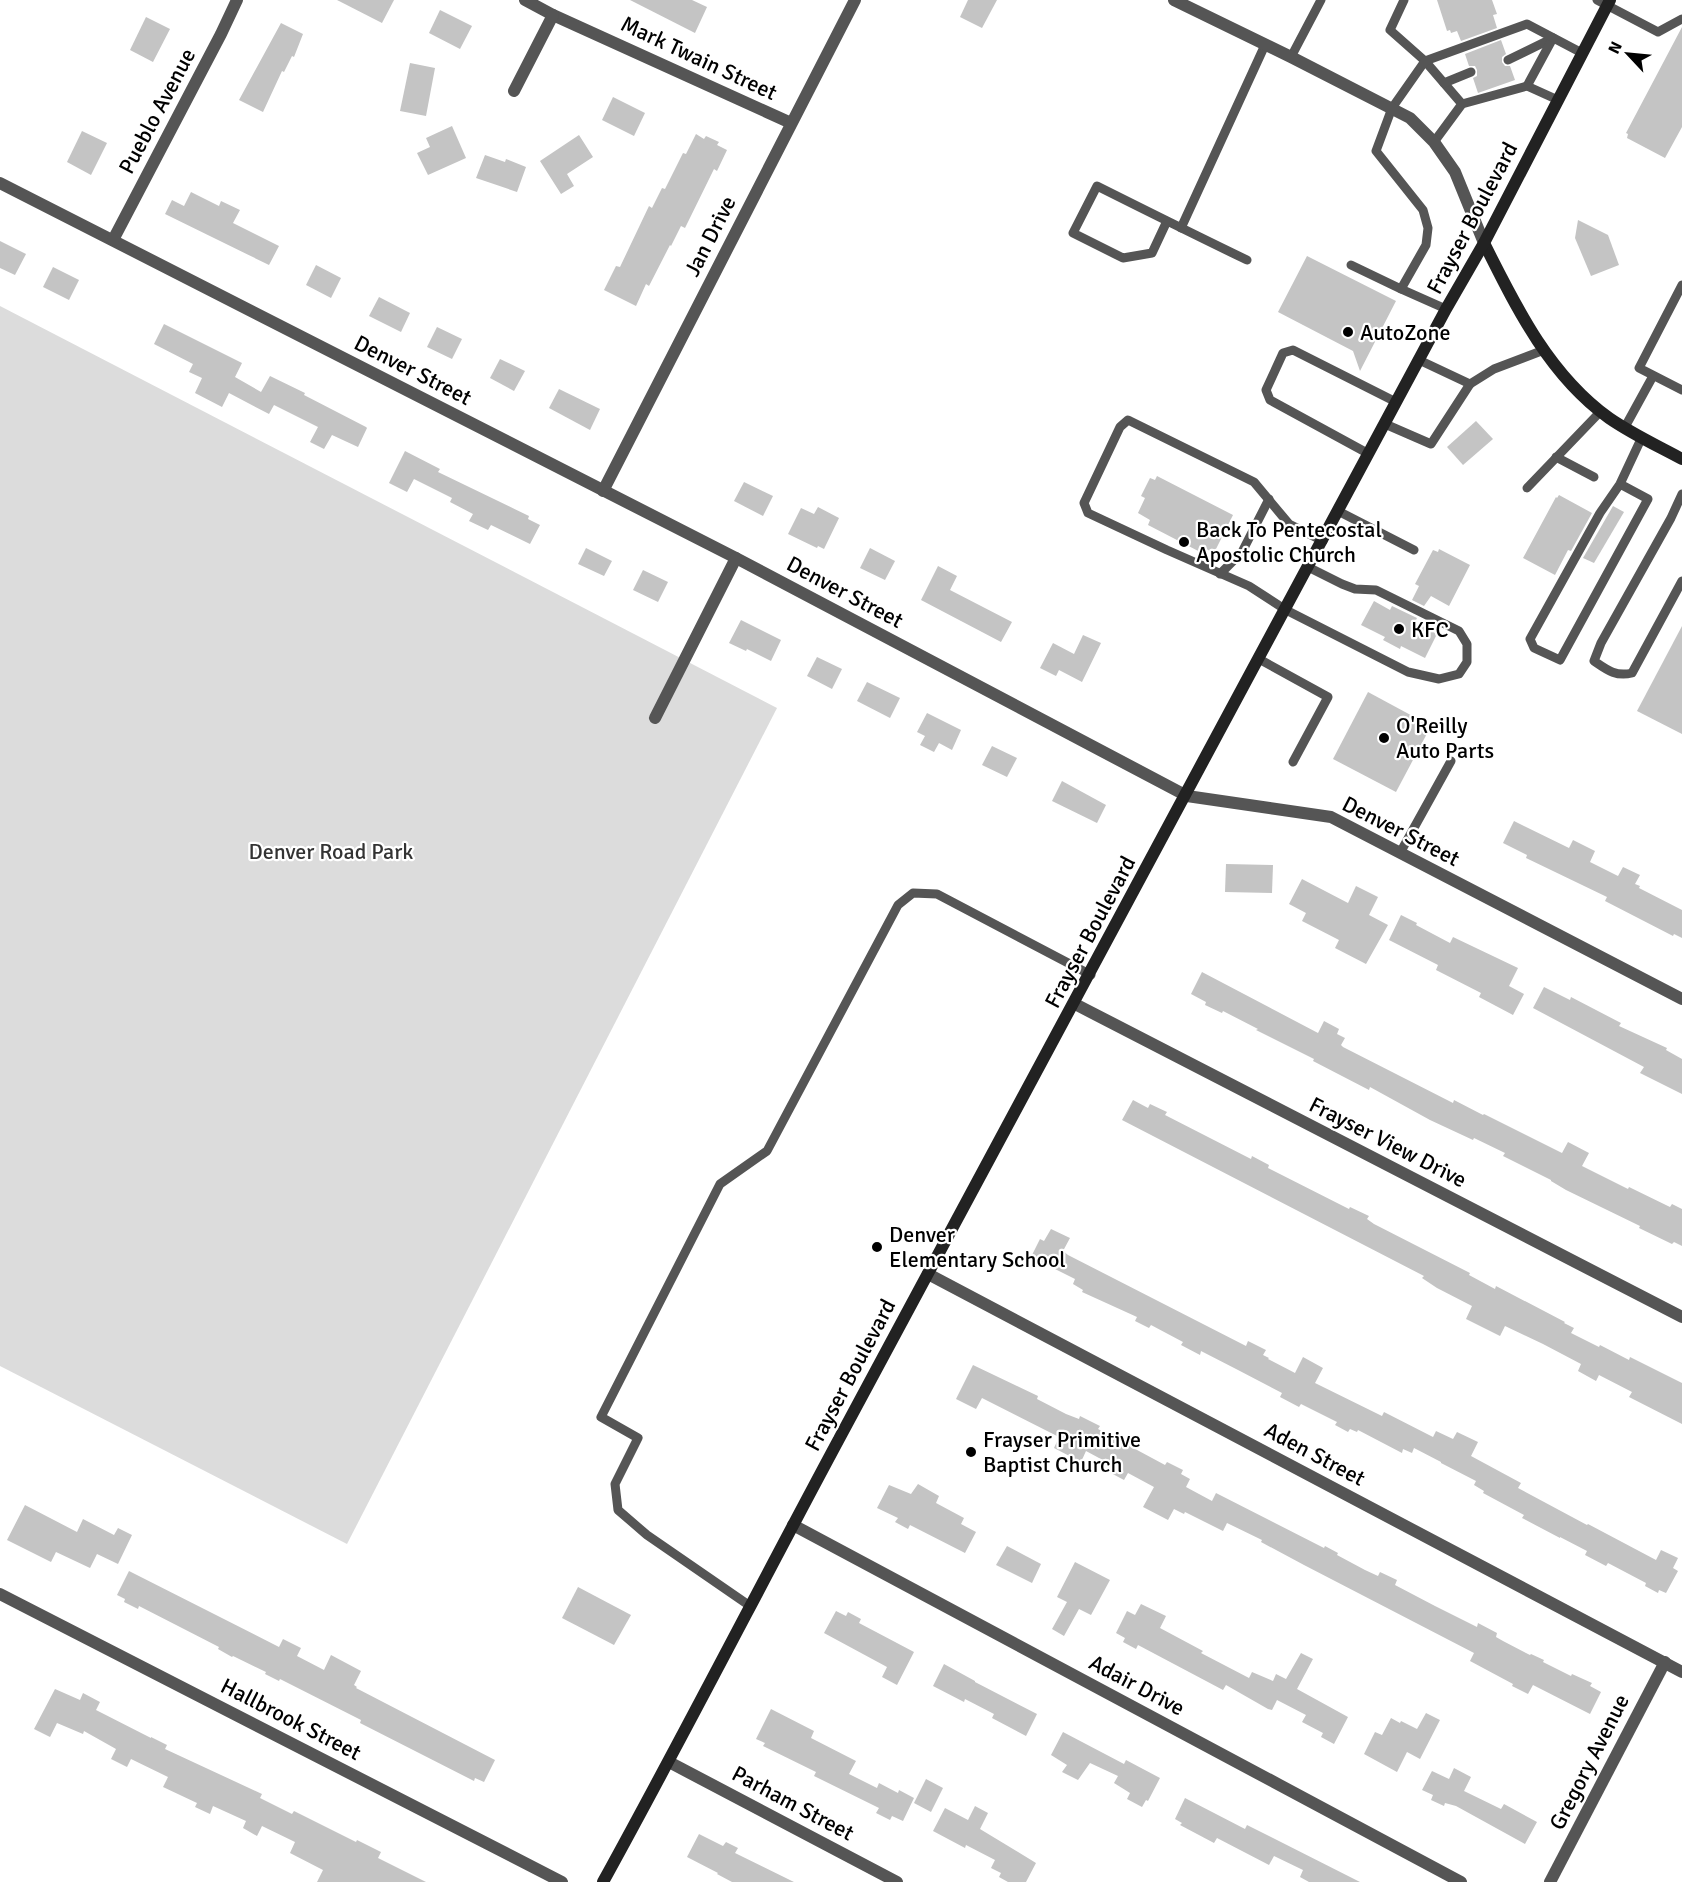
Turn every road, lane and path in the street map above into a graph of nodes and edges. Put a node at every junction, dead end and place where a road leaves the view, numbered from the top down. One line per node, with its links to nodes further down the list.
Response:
1 (237, 0): 28 (street, Pueblo Avenue)
2 (525, 0): 8 (street, Mark Twain Street)
3 (855, 0): 23 (street, Jan Drive)
4 (1173, 0): 11 (street)
5 (1321, 0): 13 (lane)
6 (1404, 0): 15 (lane)
7 (1605, 2): 9 (lane); 12 (main road, Frayser Boulevard)
8 (553, 15): 19 (street); 23 (street, Mark Twain Street)
9 (1682, 19)
10 (1553, 38): 12 (lane); 14 (lane); 15 (lane); 18 (lane)
11 (1265, 45): 13 (street); 27 (lane)
12 (1582, 53): 20 (main road, Frayser Boulevard)
13 (1291, 57): 22 (street)
14 (1508, 60)
15 (1425, 61): 17 (lane); 22 (lane)
16 (1471, 72): 17 (lane)
17 (1444, 83): 21 (lane)
18 (1527, 86): 20 (lane); 21 (lane)
19 (514, 91)
20 (1558, 100): 29 (main road, Frayser Boulevard)
21 (1462, 104): 24 (lane)
22 (1392, 108): 24 (street); 33 (lane)
23 (791, 123): 51 (street, Jan Drive)
24 (1434, 142): 29 (street)
25 (0, 183): 28 (street, Denver Street)
26 (1167, 221): 26 (lane); 27 (lane)
27 (1181, 228): 30 (lane)
28 (113, 240): 51 (street, Denver Street)
29 (1484, 243): 34 (main road, Frayser Boulevard); 35 (main road)
30 (1247, 260)
31 (1351, 265): 33 (lane)
32 (1682, 285): 37 (lane)
33 (1401, 289): 34 (lane)
34 (1446, 309): 36 (main road, Frayser Boulevard)
35 (1544, 350): 38 (lane); 41 (main road)
36 (1419, 360): 38 (lane); 40 (main road, Frayser Boulevard)
37 (1653, 376): 39 (lane); 43 (lane)
38 (1470, 384): 42 (lane)
39 (1682, 390)
40 (1396, 402): 42 (main road, Frayser Boulevard); 45 (lane)
41 (1601, 411): 43 (main road); 46 (lane)
42 (1385, 424): 45 (main road, Frayser Boulevard)
43 (1625, 426): 44 (main road)
44 (1642, 436): 47 (main road); 49 (lane)
45 (1369, 454): 54 (main road, Frayser Boulevard)
46 (1556, 457): 48 (lane); 50 (lane)
47 (1682, 459)
48 (1594, 477)
49 (1620, 484): 49 (lane)
50 (1527, 488)
51 (603, 491): 57 (street, Denver Street)
52 (1682, 494): 60 (lane)
53 (1269, 499): 55 (lane); 59 (lane); 59 (lane)
54 (1338, 511): 55 (main road, Frayser Boulevard); 56 (lane)
55 (1323, 541): 58 (main road, Frayser Boulevard)
56 (1414, 550)
57 (736, 558): 63 (street); 66 (street, Denver Street)
58 (1308, 567): 61 (main road, Frayser Boulevard); 61 (lane)
59 (1220, 574): 61 (lane)
60 (1682, 581)
61 (1286, 609): 62 (main road, Frayser Boulevard)
62 (1259, 659): 65 (lane); 66 (main road, Frayser Boulevard)
63 (655, 718)
64 (1451, 761): 67 (lane)
65 (1293, 762)
66 (1187, 796): 67 (street, Denver Street); 68 (main road, Frayser Boulevard)
67 (1400, 853): 69 (street, Denver Street)
68 (1090, 975): 70 (main road, Frayser Boulevard); 75 (lane)
69 (1682, 999)
70 (1076, 1004): 71 (main road, Frayser Boulevard); 72 (street, Frayser View Drive)
71 (928, 1274): 73 (main road, Frayser Boulevard); 76 (street, Aden Street)
72 (1682, 1317)
73 (793, 1525): 75 (main road, Frayser Boulevard); 82 (street, Adair Drive)
74 (0, 1594): 79 (street, Hallbrook Street)
75 (750, 1606): 78 (main road, Frayser Boulevard)
76 (1665, 1662): 77 (street, Aden Street); 83 (street, Gregory Avenue)
77 (1682, 1672)
78 (669, 1762): 80 (main road, Frayser Boulevard); 81 (street, Parham Street)
79 (562, 1882)
80 (603, 1882)
81 (897, 1882)
82 (1461, 1882)
83 (1550, 1882)

